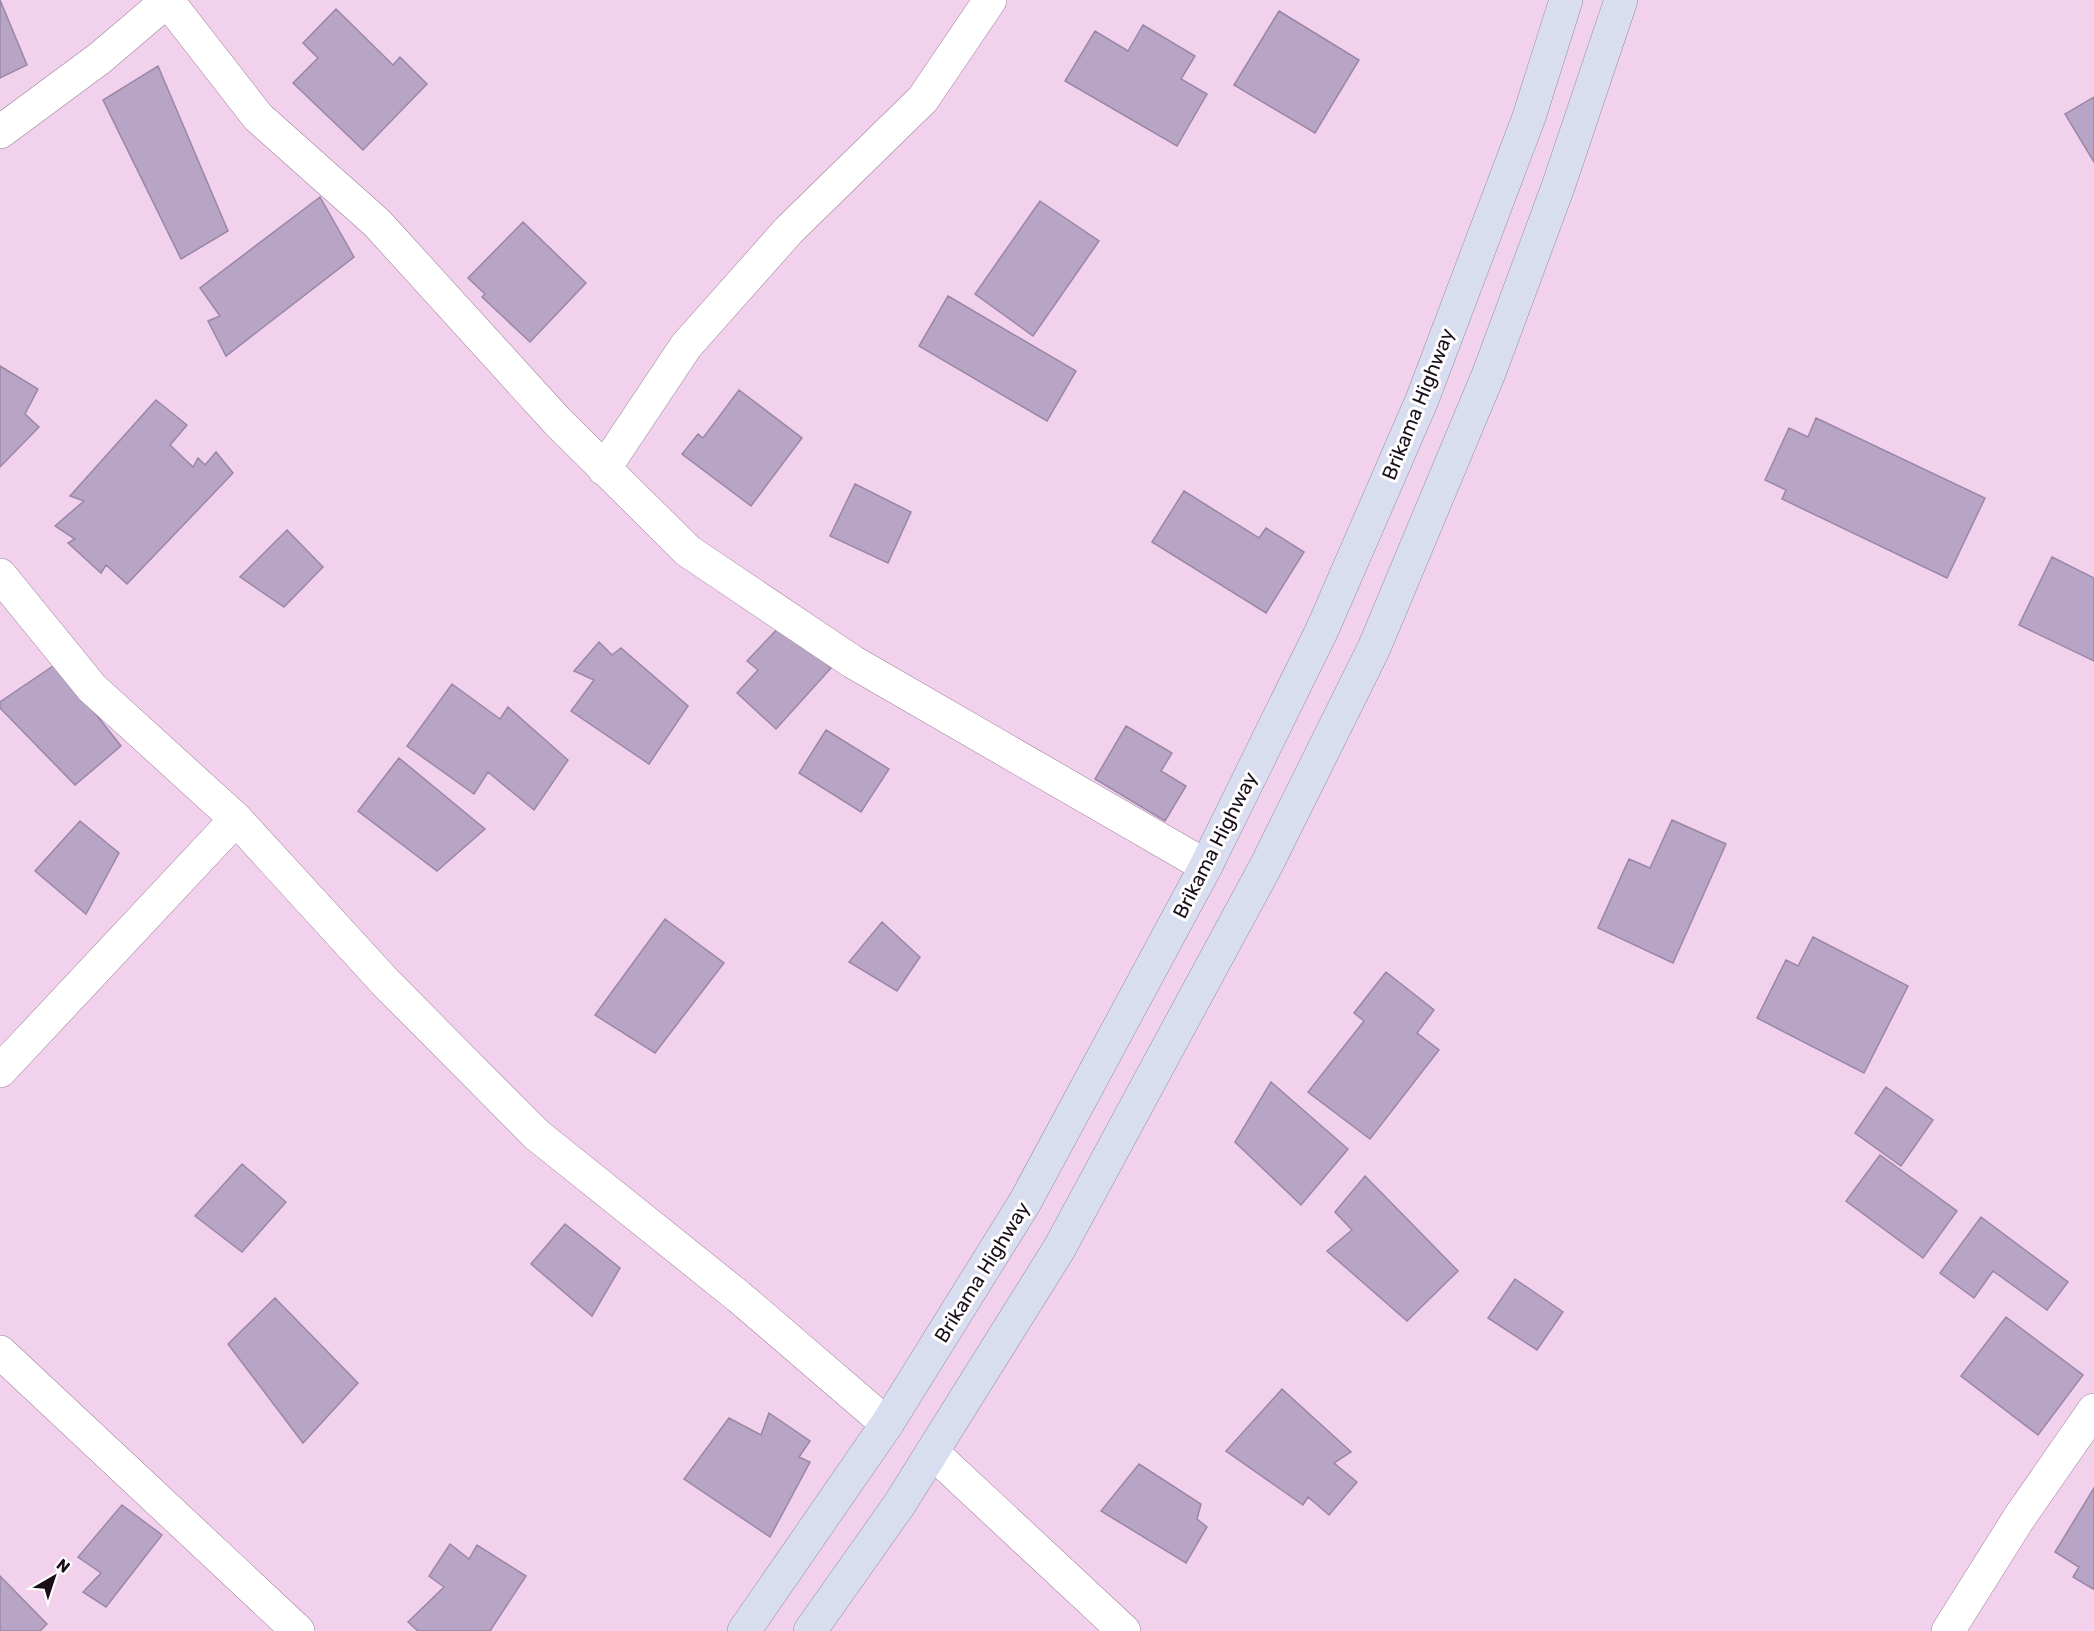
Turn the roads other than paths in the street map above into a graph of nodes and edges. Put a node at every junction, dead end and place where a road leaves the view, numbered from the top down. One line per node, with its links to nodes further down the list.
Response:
1 (167, 0): 5 (street); 6 (street)
2 (990, 0): 6 (street)
3 (1566, 0): 9 (highway, Brikama Highway)
4 (1621, 0): 14 (highway)
5 (0, 132)
6 (604, 468): 9 (street)
7 (0, 575): 8 (street)
8 (236, 819): 10 (street); 13 (street)
9 (1206, 866): 13 (highway, Brikama Highway)
10 (0, 1071)
11 (0, 1352): 15 (street)
12 (2094, 1410): 19 (street)
13 (887, 1424): 16 (highway, Brikama Highway)
14 (932, 1452): 17 (highway); 18 (street)
15 (298, 1631)
16 (744, 1631)
17 (810, 1631)
18 (1124, 1631)
19 (1948, 1631)

